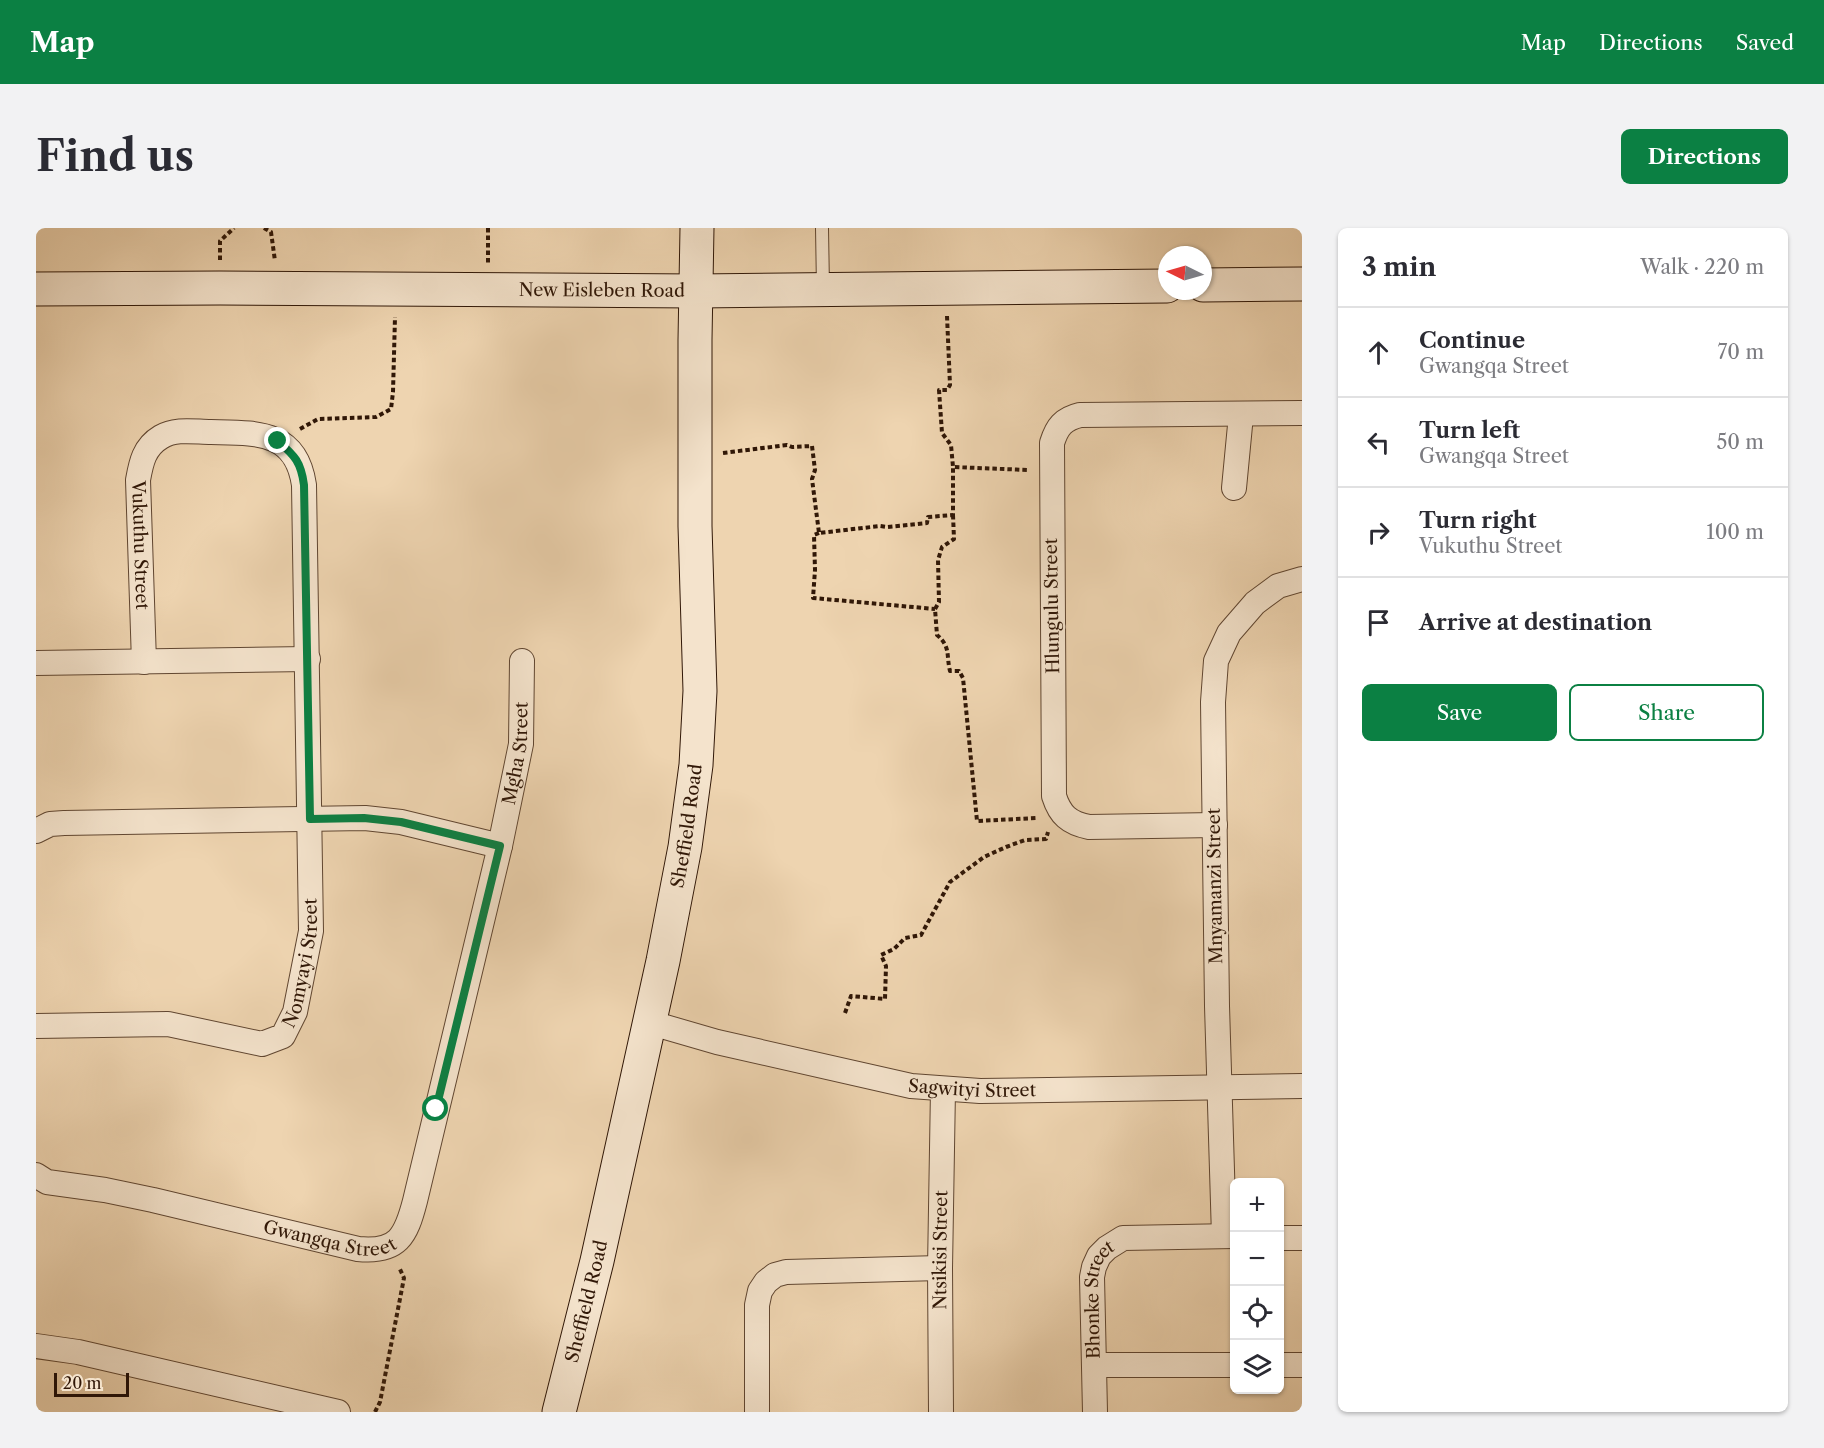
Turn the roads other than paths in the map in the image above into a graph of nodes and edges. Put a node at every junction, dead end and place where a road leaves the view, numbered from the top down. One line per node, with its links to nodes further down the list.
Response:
1 (697, 228): 8 (main road, Sheffield Road)
2 (822, 228): 7 (lane)
3 (1302, 284): 4 (main road)
4 (1212, 285)
5 (1158, 286): 7 (main road, New Eisleben Road)
6 (36, 289): 8 (main road, New Eisleben Road)
7 (823, 289): 8 (main road, New Eisleben Road)
8 (697, 291): 21 (main road, Sheffield Road)
9 (1302, 413): 10 (street, Hlungulu Street)
10 (1241, 415): 11 (street); 18 (street, Hlungulu Street)
11 (1234, 488)
12 (1302, 579): 18 (street, Mnyamanzi Street)
13 (308, 659): 15 (street); 15 (street, Vukuthu Street); 17 (street)
14 (522, 661): 20 (street, Mgha Street)
15 (144, 662): 16 (street)
16 (36, 663)
17 (310, 819): 19 (street); 20 (street); 22 (street, Nomyayi Street)
18 (1215, 825): 24 (street, Mnyamanzi Street)
19 (36, 831)
20 (500, 846): 26 (street, Gwangqa Street)
21 (648, 1022): 25 (street, Sagwityi Street); 37 (main road, Sheffield Road)
22 (36, 1026)
23 (1302, 1086): 24 (street, Sagwityi Street)
24 (1220, 1087): 25 (street, Sagwityi Street); 27 (street, Mnyamanzi Street)
25 (943, 1089): 30 (street, Ntsikisi Street)
26 (36, 1175)
27 (1229, 1236): 32 (street, Bhonke Street)
28 (1284, 1238): 29 (street)
29 (1302, 1238)
30 (940, 1268): 38 (street); 39 (street, Ntsikisi Street)
31 (36, 1346): 36 (street)
32 (1095, 1365): 33 (street); 40 (street, Bhonke Street)
33 (1230, 1365)
34 (1284, 1365): 35 (street)
35 (1302, 1365)
36 (338, 1412)
37 (559, 1412)
38 (757, 1412)
39 (941, 1412)
40 (1095, 1412)

